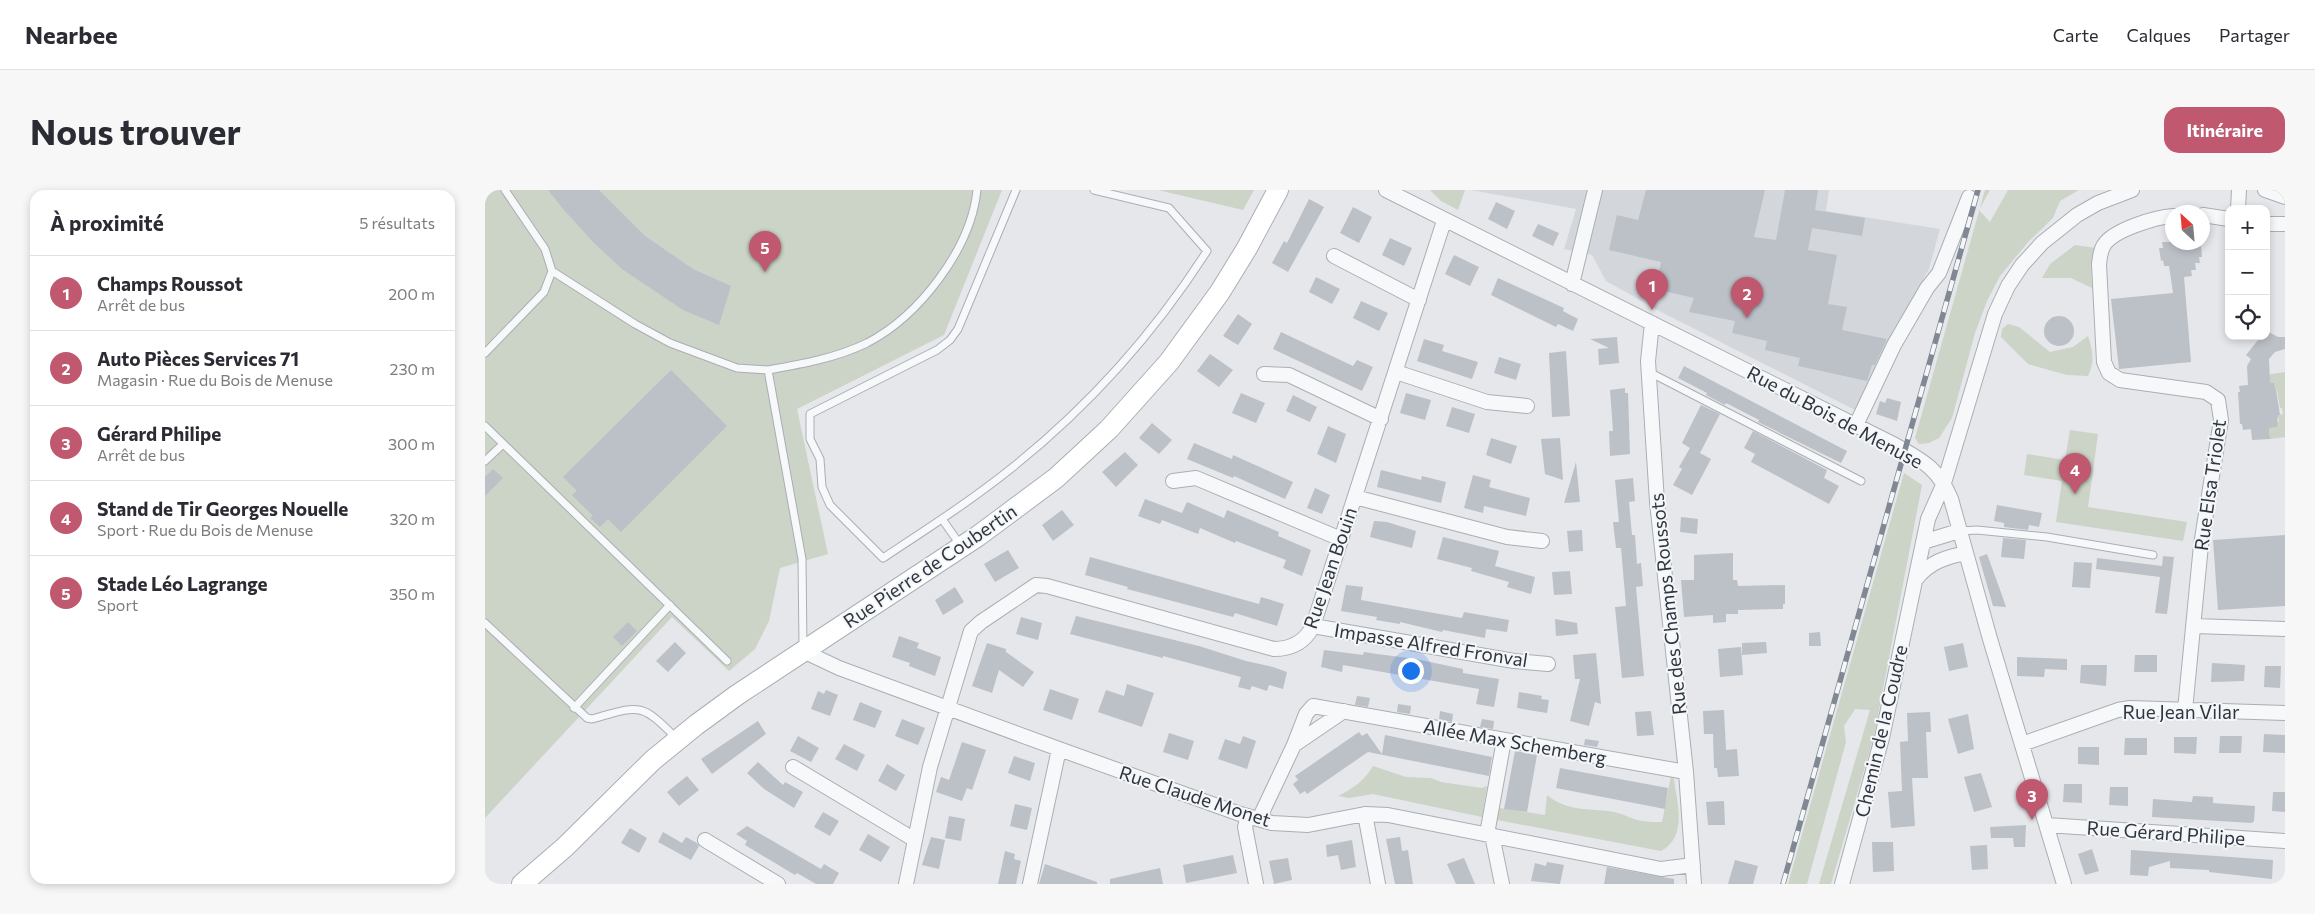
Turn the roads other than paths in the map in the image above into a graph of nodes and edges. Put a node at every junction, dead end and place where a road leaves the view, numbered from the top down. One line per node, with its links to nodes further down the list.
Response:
1 (505, 190): 23 (lane)
2 (977, 190): 28 (lane)
3 (1016, 190): 42 (lane)
4 (1094, 190): 42 (lane)
5 (1278, 190): 47 (main road, Rue Pierre de Coubertin)
6 (1386, 190): 15 (street, Rue du Bois de Menuse)
7 (1409, 190): 15 (street, Rue du Bois de Menuse)
8 (1595, 190): 24 (street)
9 (2132, 190): 40 (street, Chemin de la Coudre)
10 (2239, 190): 14 (street)
11 (2265, 190): 12 (street)
12 (2285, 196)
13 (1969, 197): 35 (street)
14 (2238, 205)
15 (1426, 211): 19 (street, Rue du Bois de Menuse)
16 (2165, 217): 54 (street, Rue Elsa Triolet)
17 (2210, 217): 18 (street)
18 (2225, 219)
19 (1445, 221): 24 (street, Rue du Bois de Menuse); 25 (street, Rue Jean Bouin)
20 (2270, 224): 21 (street)
21 (2285, 224)
22 (1334, 256): 25 (street)
23 (552, 270): 27 (lane); 28 (lane)
24 (1572, 284): 26 (street, Rue du Bois de Menuse)
25 (1419, 300): 29 (street, Rue Jean Bouin)
26 (1651, 323): 30 (street, Rue des Champs Roussots); 35 (street, Rue du Bois de Menuse)
27 (485, 353)
28 (768, 370): 56 (lane)
29 (1396, 372): 32 (street); 33 (street, Rue Jean Bouin)
30 (1649, 372): 39 (lane); 70 (street, Rue des Champs Roussots)
31 (1264, 374): 33 (street)
32 (1527, 406)
33 (1381, 419): 41 (street, Rue Jean Bouin)
34 (485, 426): 36 (lane)
35 (1856, 426): 40 (street, Rue du Bois de Menuse)
36 (503, 444): 37 (lane); 51 (lane)
37 (485, 461)
38 (1173, 481): 44 (street)
39 (1861, 481)
40 (1944, 483): 43 (street, Rue du Bois de Menuse); 46 (street, Chemin de la Coudre)
41 (1355, 497): 44 (street, Rue Jean Bouin); 45 (street)
42 (941, 519): 47 (lane)
43 (1959, 531): 46 (street); 48 (street, Rue du Bois de Menuse); 49 (lane)
44 (1341, 539): 53 (street, Rue Jean Bouin)
45 (1542, 541)
46 (1923, 542): 50 (street, Chemin de la Coudre)
47 (961, 547): 56 (main road, Rue Pierre de Coubertin)
48 (1966, 553): 50 (street); 66 (street, Rue du Bois de Menuse)
49 (2153, 555)
50 (1916, 578): 89 (street, Chemin de la Coudre)
51 (670, 605): 57 (lane); 59 (lane)
52 (485, 623): 59 (lane)
53 (1313, 626): 58 (street, Impasse Alfred Fronval); 60 (street, Rue Jean Bouin)
54 (2194, 626): 55 (street); 61 (street, Rue Elsa Triolet)
55 (2285, 629)
56 (803, 651): 60 (street, Rue Claude Monet); 64 (main road, Rue Pierre de Coubertin)
57 (727, 661)
58 (1549, 664)
59 (574, 708): 64 (lane)
60 (948, 708): 68 (street, Rue Claude Monet); 76 (street, Rue Jean Bouin)
61 (2185, 710): 63 (street, Rue Jean Vilar); 66 (street, Rue Jean Vilar)
62 (1344, 711): 65 (street, Allée Max Schemberg); 67 (street); 67 (street, Allée Max Schemberg)
63 (2285, 713)
64 (678, 740): 78 (main road, Rue Pierre de Coubertin)
65 (1504, 740): 70 (street, Allée Max Schemberg); 74 (street)
66 (2022, 744): 73 (street, Rue du Bois de Menuse)
67 (1294, 745): 72 (street, Allée Max Schemberg)
68 (1059, 749): 72 (street, Rue Claude Monet); 84 (street)
69 (793, 766): 76 (street)
70 (1686, 772): 79 (street, Rue des Champs Roussots)
71 (1365, 814): 72 (street, Rue Claude Monet); 74 (street, Rue Claude Monet); 86 (street)
72 (1254, 818): 85 (street)
73 (2047, 825): 77 (street, Rue Gérard Philipe); 90 (street, Rue du Bois de Menuse)
74 (1490, 834): 79 (street, Rue Claude Monet); 87 (street)
75 (705, 840): 82 (street)
76 (915, 840): 83 (street, Rue Jean Bouin)
77 (2285, 841)
78 (565, 847): 80 (main road, Rue Pierre de Coubertin); 81 (main road)
79 (1693, 864): 88 (street, Rue des Champs Roussots)
80 (522, 884)
81 (542, 884)
82 (778, 884)
83 (906, 884)
84 (1030, 884)
85 (1256, 884)
86 (1378, 884)
87 (1502, 884)
88 (1694, 884)
89 (1842, 884)
90 (2064, 884)

